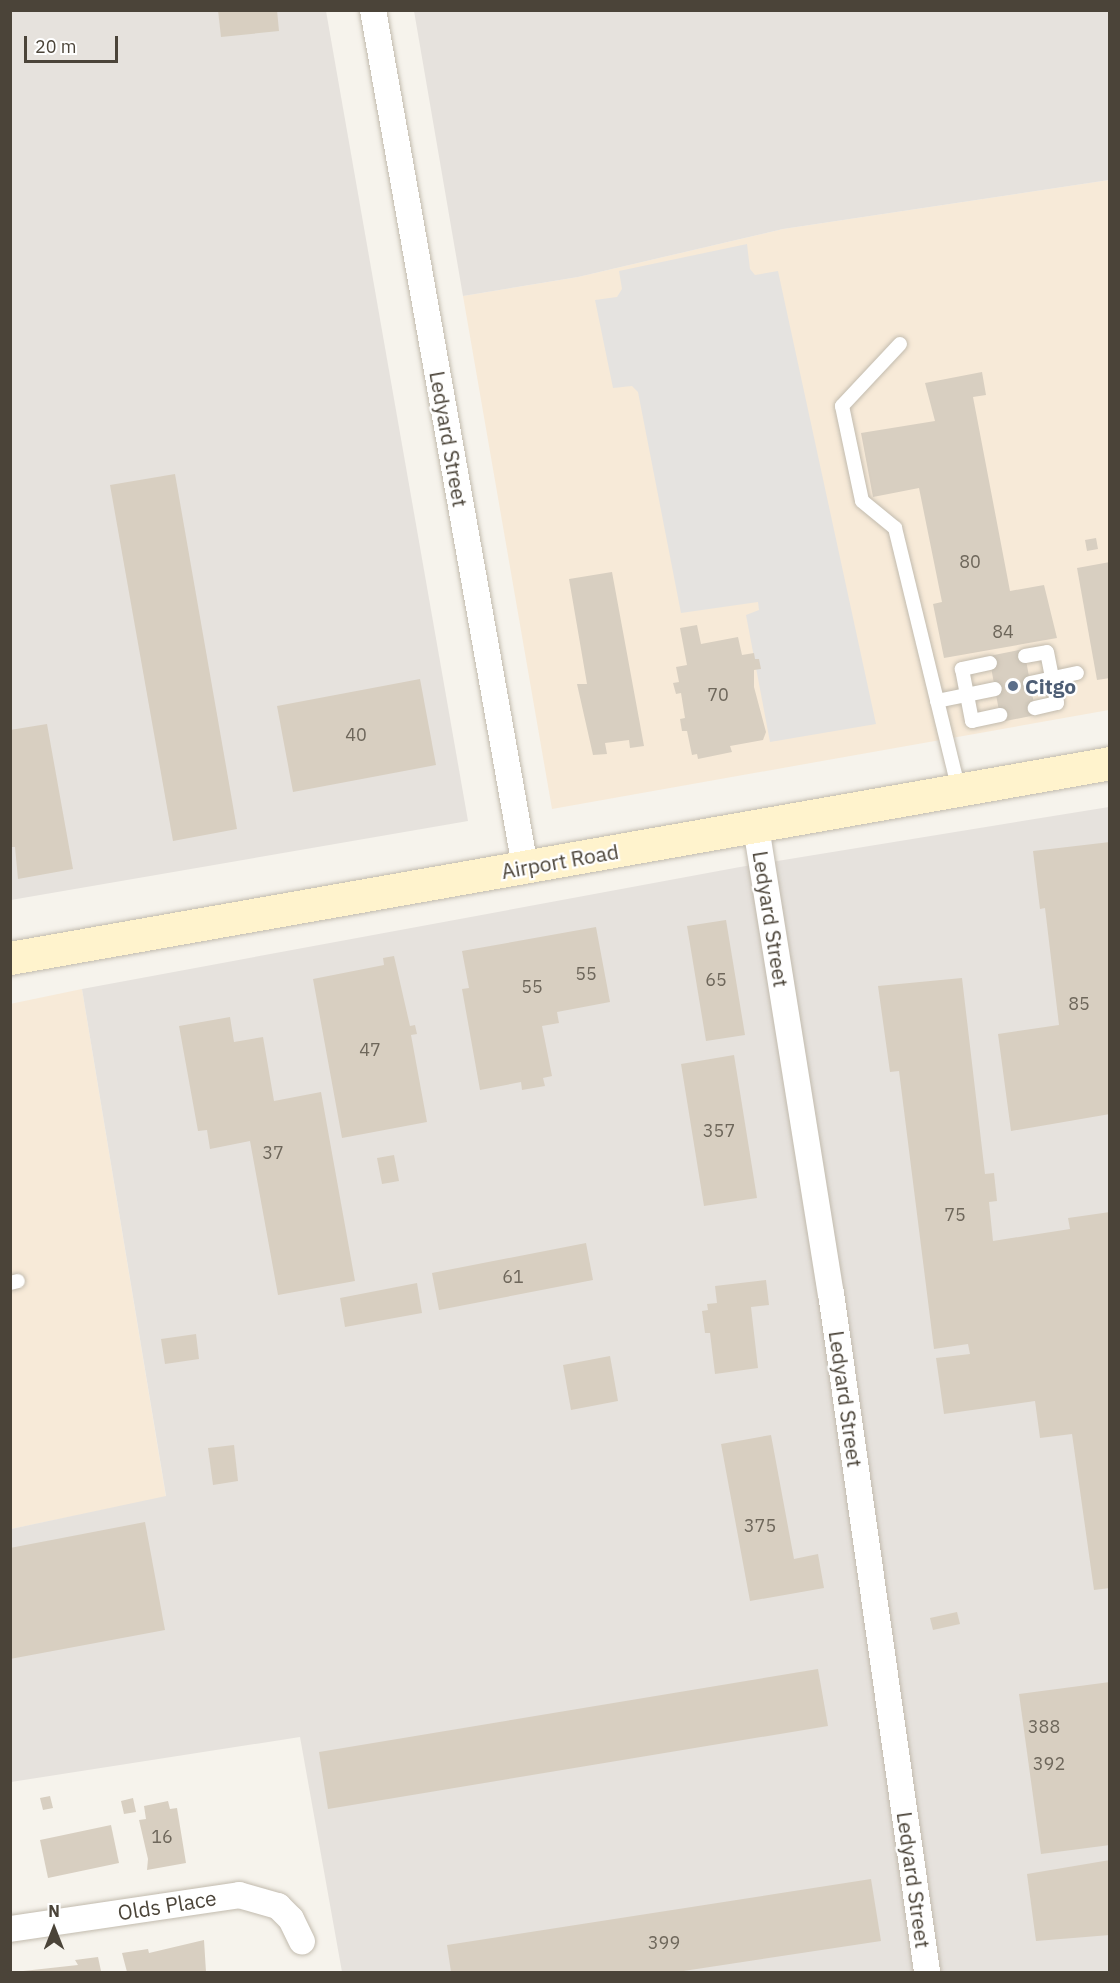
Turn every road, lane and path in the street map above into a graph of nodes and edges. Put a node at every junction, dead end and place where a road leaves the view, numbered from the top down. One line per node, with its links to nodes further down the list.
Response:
1 (373, 10): 16 (street, Ledyard Street)
2 (900, 344): 10 (lane)
3 (1025, 656): 6 (lane)
4 (990, 663): 9 (lane)
5 (1077, 673): 6 (lane)
6 (1052, 679): 7 (lane); 11 (lane)
7 (1030, 683)
8 (995, 689): 9 (lane)
9 (967, 695): 10 (lane); 12 (lane)
10 (937, 700): 14 (lane)
11 (1035, 708)
12 (1000, 715)
13 (1110, 763): 14 (main road, Airport Road)
14 (959, 790): 15 (main road, Airport Road)
15 (756, 826): 16 (main road, Airport Road); 20 (street, Ledyard Street)
16 (525, 867): 17 (main road, Airport Road)
17 (10, 958)
18 (10, 1929): 19 (street, Olds Place)
19 (302, 1942)
20 (927, 1972)

